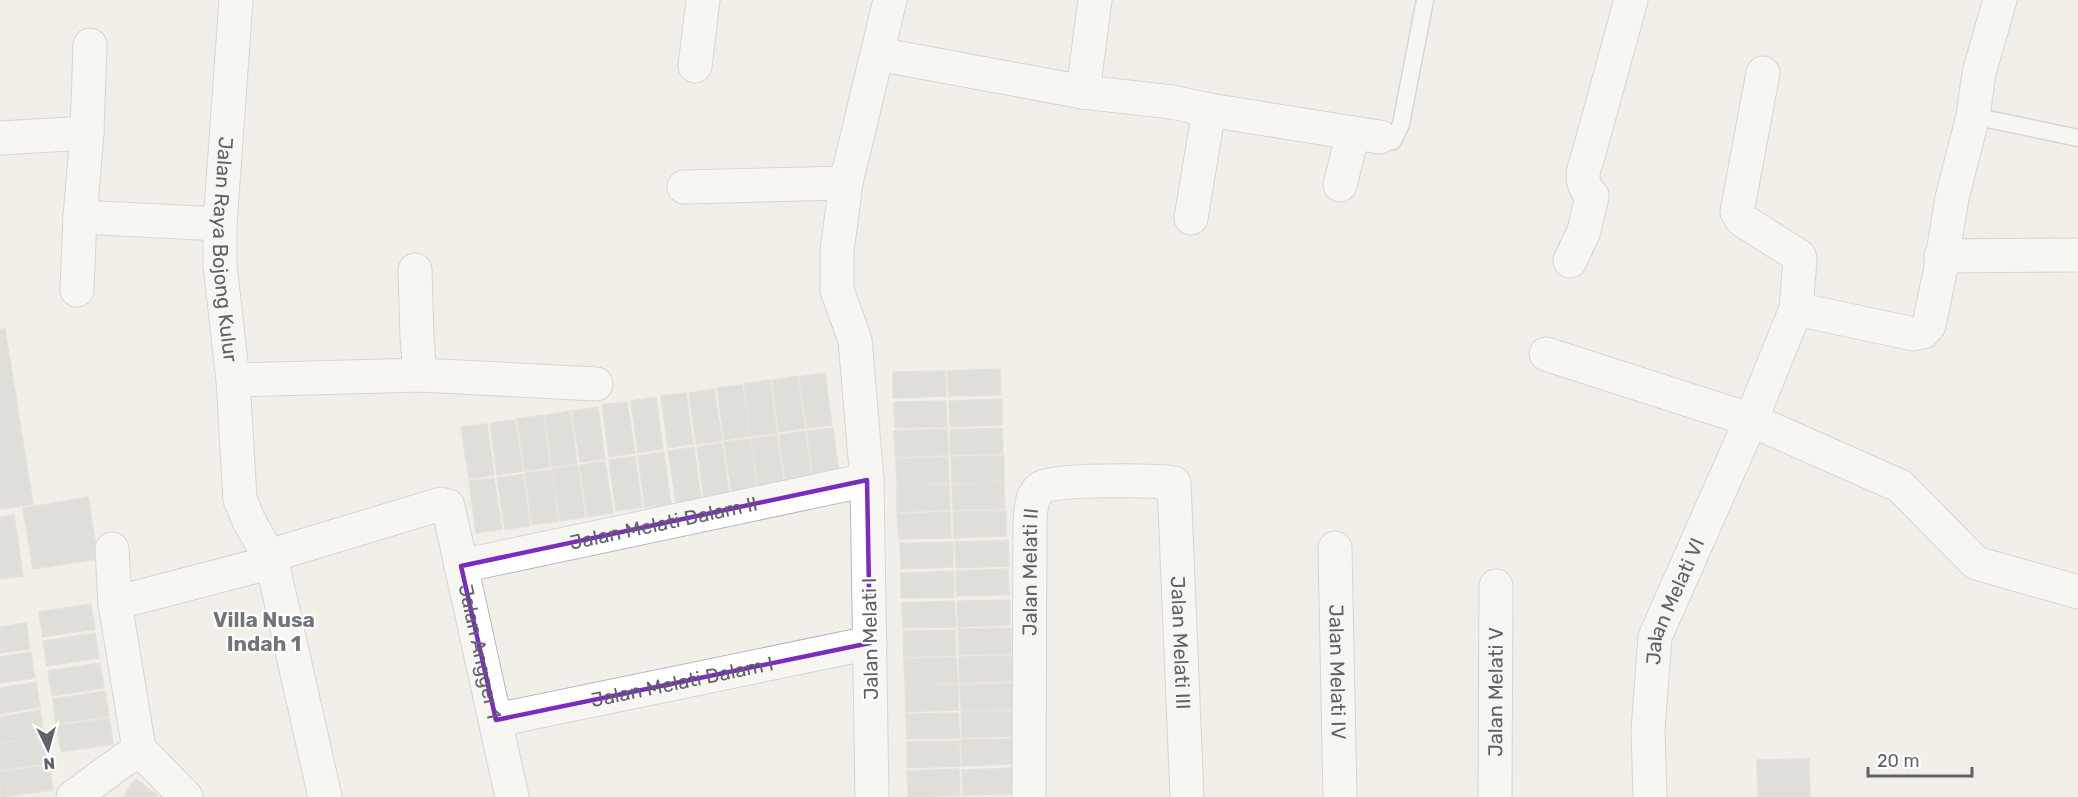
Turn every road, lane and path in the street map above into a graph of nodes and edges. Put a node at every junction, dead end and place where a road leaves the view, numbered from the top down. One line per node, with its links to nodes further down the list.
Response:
1 (236, 0): 24 (street, Jalan Raya Bojong Kulur)
2 (703, 0): 10 (street)
3 (890, 0): 9 (street, Jalan Melati I)
4 (1095, 0): 12 (street)
5 (1425, 0): 16 (lane)
6 (1631, 0): 27 (street)
7 (2000, 0): 14 (street)
8 (90, 45): 15 (street)
9 (878, 54): 12 (street); 19 (street, Jalan Melati I)
10 (695, 66)
11 (1763, 73): 30 (street, Jalan Melati VI)
12 (1083, 92): 13 (street)
13 (1209, 110): 16 (street); 23 (street)
14 (1973, 116): 18 (lane); 26 (street)
15 (87, 133): 17 (street); 22 (street)
16 (1367, 135): 20 (street)
17 (0, 138)
18 (2078, 138)
19 (846, 183): 21 (street); 36 (street, Jalan Melati I)
20 (1340, 185)
21 (684, 187)
22 (80, 217): 24 (street); 29 (street)
23 (1191, 218)
24 (220, 224): 33 (street, Jalan Raya Bojong Kulur)
25 (2078, 255): 26 (street)
26 (1941, 256): 30 (street)
27 (1570, 261)
28 (416, 270): 32 (street)
29 (77, 290)
30 (1796, 309): 35 (street, Jalan Melati VI)
31 (1546, 354): 35 (street)
32 (420, 375): 33 (street); 34 (street)
33 (233, 380): 40 (street, Jalan Raya Bojong Kulur)
34 (596, 384)
35 (1751, 420): 43 (street); 57 (street, Jalan Melati VI)
36 (867, 480): 41 (street, Jalan Melati Dalam II); 45 (street, Jalan Melati I)
37 (1175, 487): 53 (street, Jalan Melati II); 54 (street, Jalan Melati III)
38 (1335, 548): 55 (street, Jalan Melati IV)
39 (112, 549): 44 (street)
40 (271, 559): 41 (street, Jalan Angger 1); 44 (street); 50 (street)
41 (461, 566): 46 (street, Jalan Angger 1)
42 (1496, 586): 56 (street, Jalan Melati V)
43 (2078, 592)
44 (115, 603): 47 (street)
45 (870, 644): 46 (street, Jalan Melati Dalam I); 52 (street, Jalan Melati I)
46 (496, 720): 51 (street, Jalan Angger 1)
47 (139, 749): 48 (street); 49 (street)
48 (73, 797)
49 (186, 797)
50 (325, 797)
51 (512, 797)
52 (872, 797)
53 (1029, 797)
54 (1187, 797)
55 (1340, 797)
56 (1495, 797)
57 (1650, 797)

